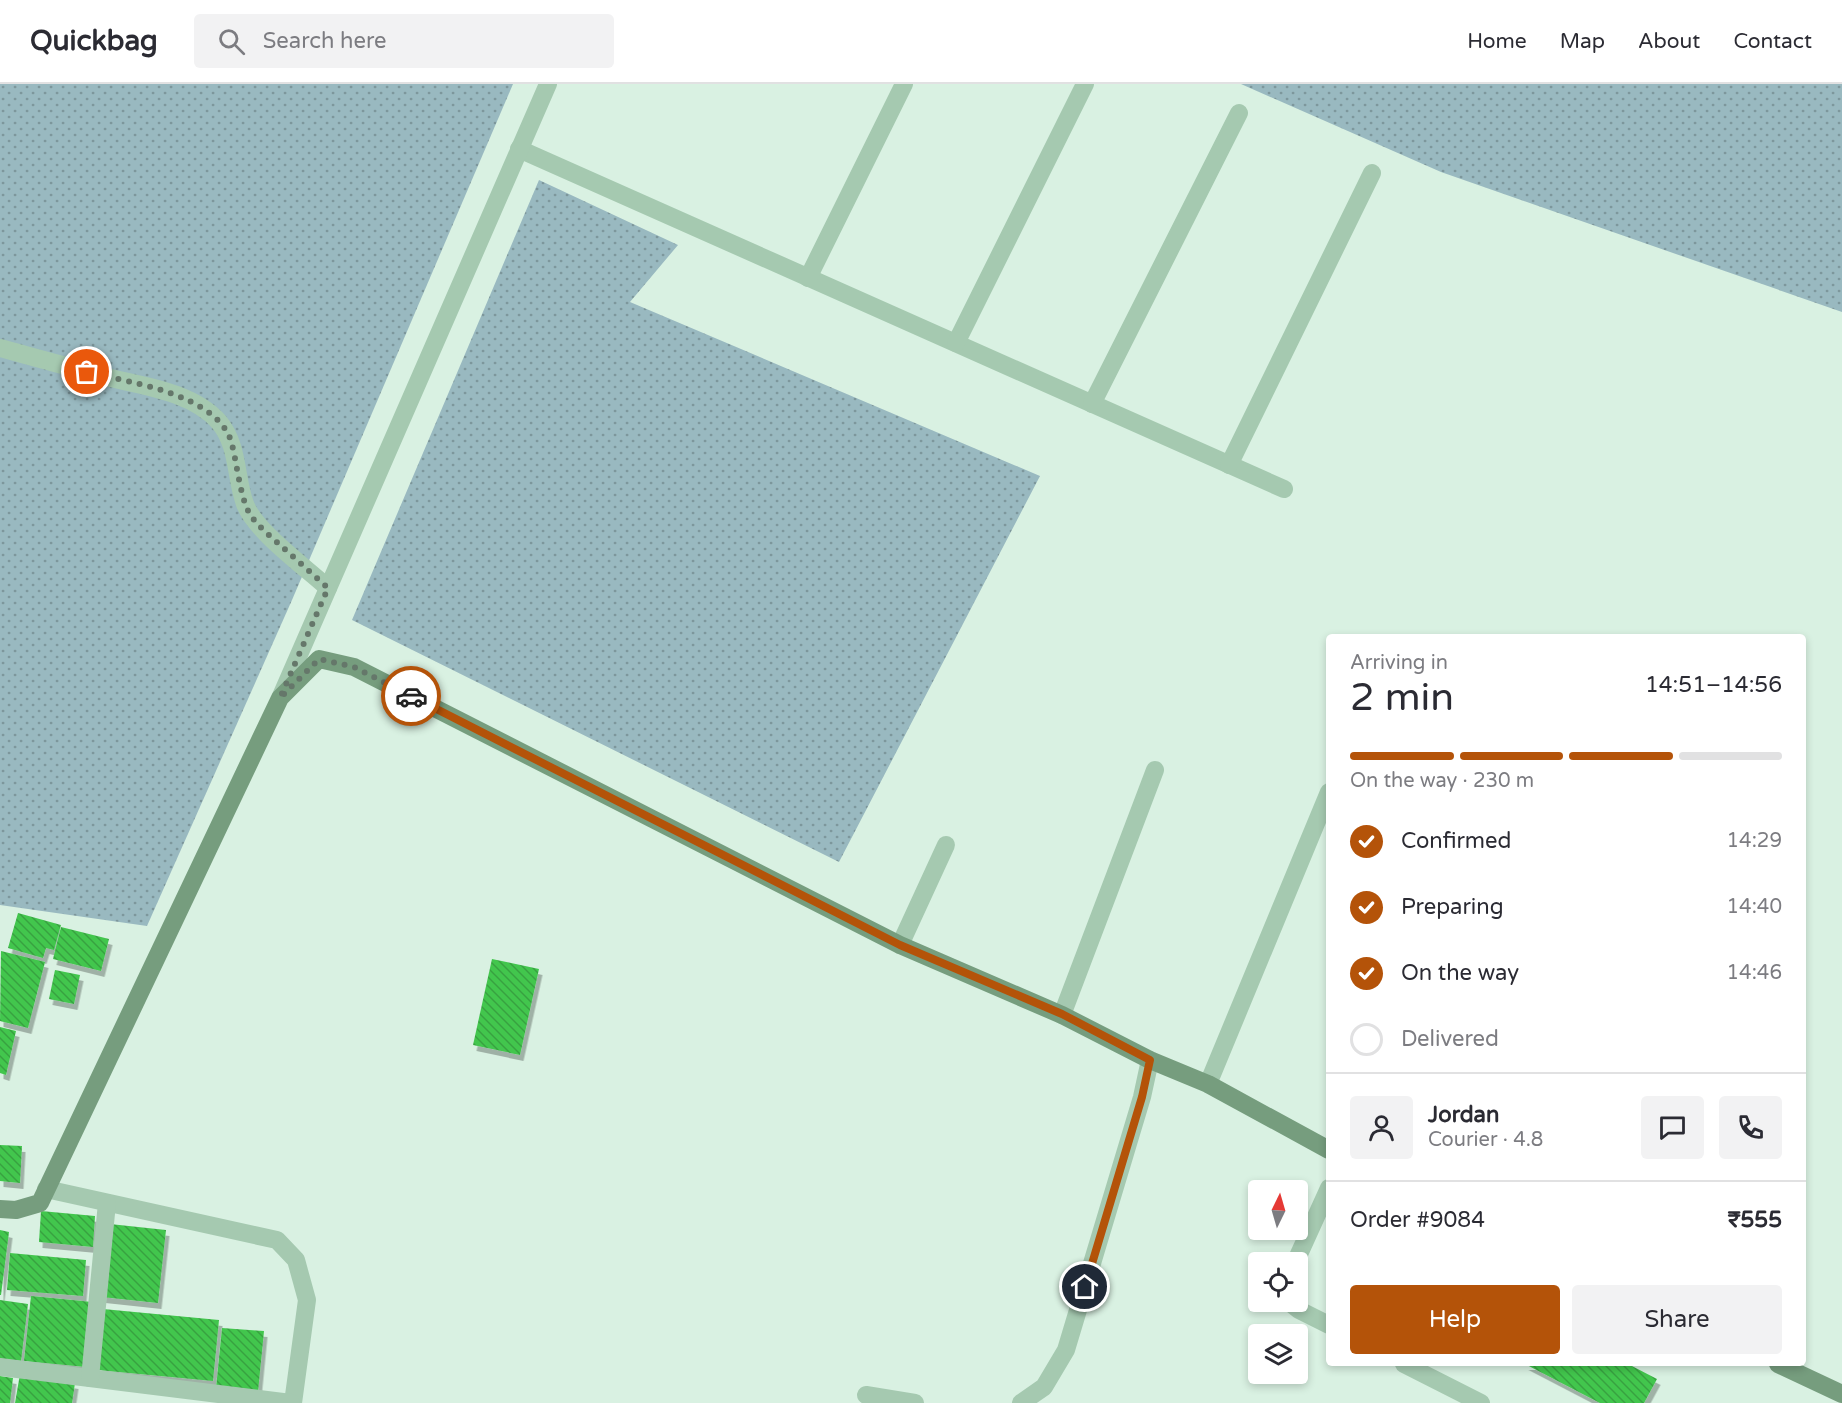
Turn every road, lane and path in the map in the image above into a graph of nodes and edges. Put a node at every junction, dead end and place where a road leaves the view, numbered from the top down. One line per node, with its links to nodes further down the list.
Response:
1 (548, 84): 5 (street)
2 (903, 84): 7 (street)
3 (1085, 84): 8 (street)
4 (1239, 113): 10 (street)
5 (519, 149): 7 (street); 13 (street)
6 (1372, 173): 11 (street)
7 (808, 278): 8 (street)
8 (956, 343): 10 (street)
9 (0, 348): 13 (street)
10 (1092, 404): 11 (street)
11 (1230, 465): 12 (street)
12 (1284, 489)
13 (328, 588): 14 (street)
14 (280, 698): 18 (street); 23 (street)
15 (1155, 770): 19 (street)
16 (1326, 799): 21 (street)
17 (946, 845): 18 (street)
18 (900, 945): 19 (street)
19 (1062, 1014): 20 (street)
20 (1150, 1060): 21 (street); 38 (street)
21 (1208, 1084): 22 (street)
22 (1326, 1148)
23 (46, 1189): 25 (street); 26 (street)
24 (1326, 1195): 27 (street)
25 (107, 1203): 33 (street); 36 (street)
26 (0, 1209)
27 (1300, 1252)
28 (1303, 1312): 29 (street)
29 (1326, 1324)
30 (1408, 1366): 39 (street)
31 (1782, 1366): 34 (street)
32 (0, 1367): 33 (street)
33 (90, 1378): 36 (street)
34 (1842, 1394)
35 (866, 1395): 37 (street)
36 (292, 1403)
37 (915, 1403)
38 (1021, 1403)
39 (1481, 1403)

